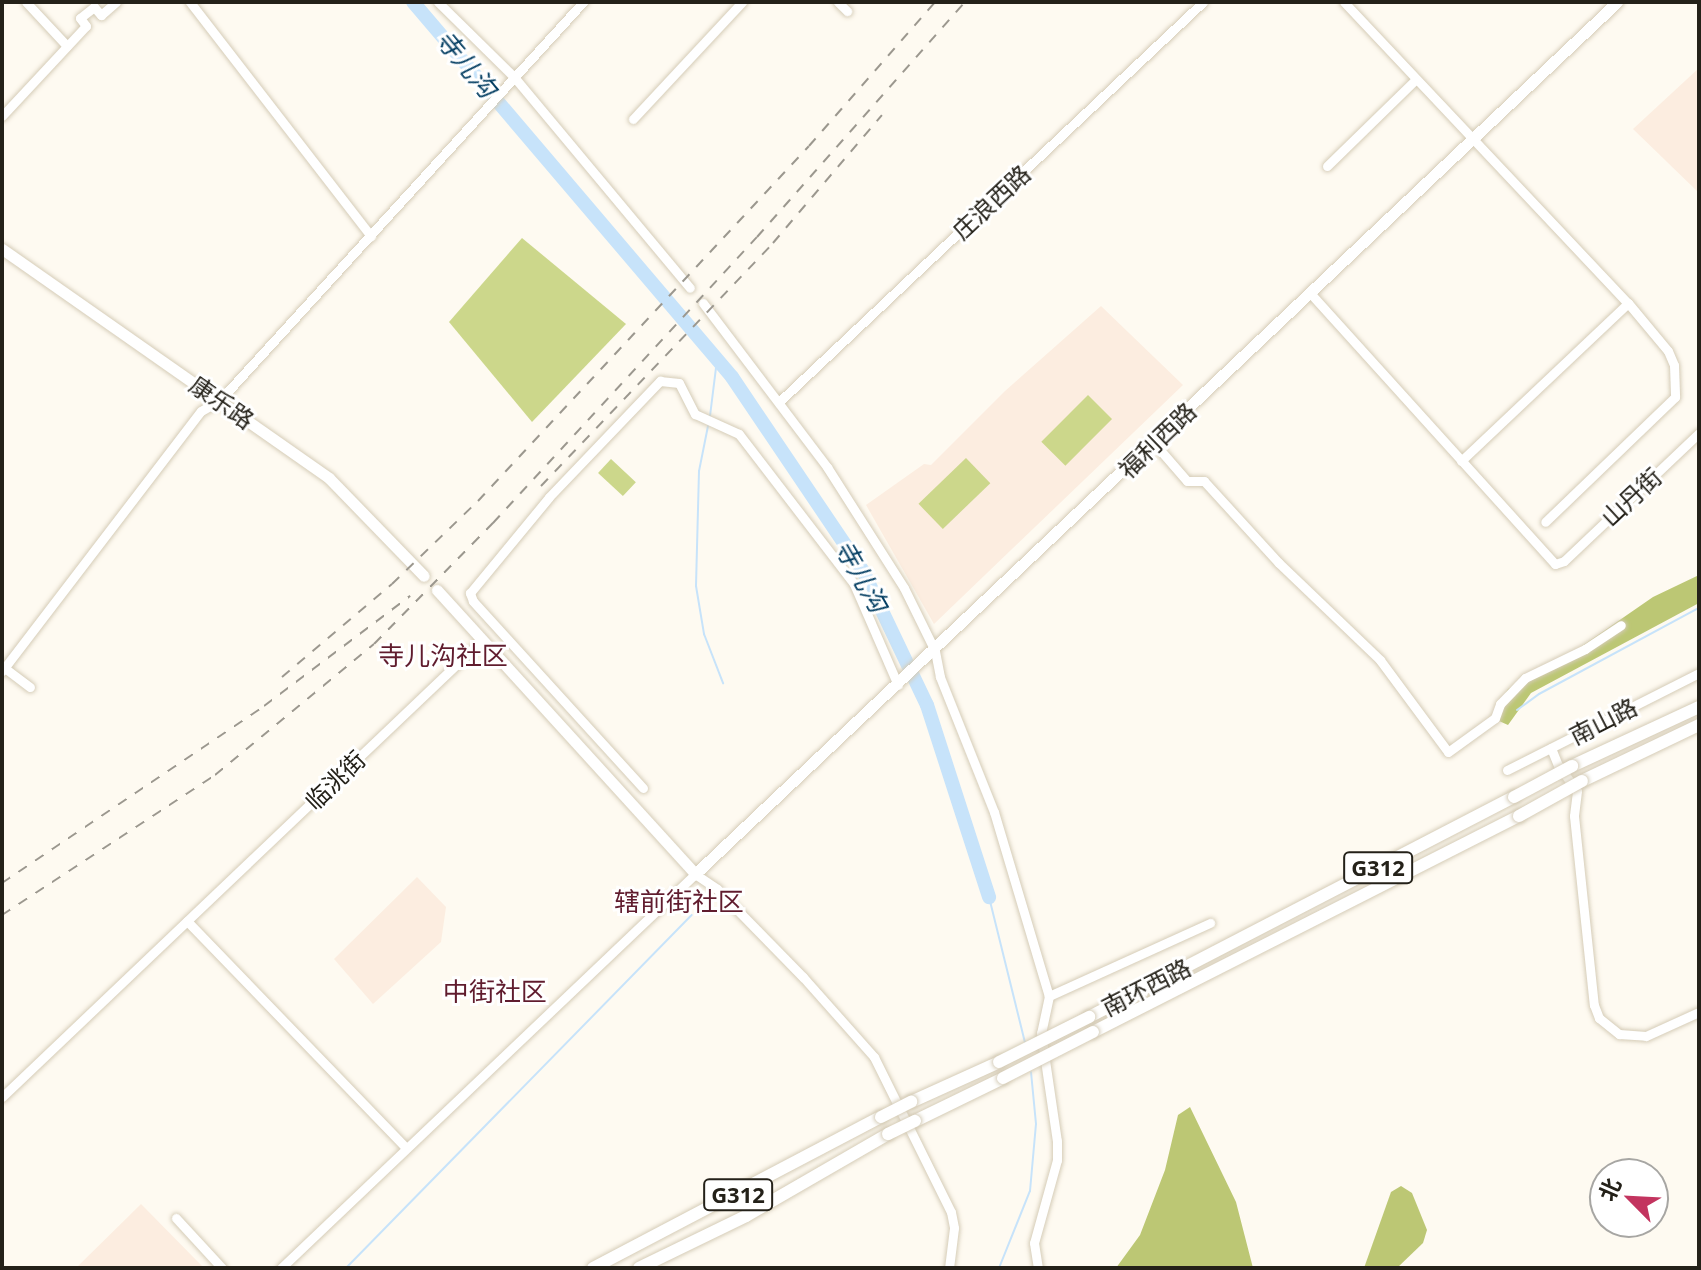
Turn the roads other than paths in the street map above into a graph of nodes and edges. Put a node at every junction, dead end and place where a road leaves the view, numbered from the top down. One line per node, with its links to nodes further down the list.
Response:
1 (26, 2): 12 (street)
2 (116, 2): 12 (street)
3 (190, 2): 19 (street)
4 (438, 2): 13 (street)
5 (583, 2): 13 (street)
6 (742, 2): 16 (street)
7 (838, 2): 11 (street)
8 (1203, 2): 26 (street, 庄浪西路)
9 (1344, 2): 14 (street)
10 (1617, 2): 17 (main road, 福利西路)
11 (847, 11)
12 (67, 46): 15 (street)
13 (515, 78): 19 (street); 21 (street)
14 (1416, 79): 17 (street); 18 (street)
15 (2, 116)
16 (633, 119)
17 (1473, 140): 22 (main road, 福利西路); 24 (street)
18 (1327, 166)
19 (371, 236): 25 (street)
20 (2, 249): 25 (main road, 康乐路)
21 (690, 288)
22 (1311, 294): 28 (main road, 福利西路); 29 (street)
23 (703, 303): 26 (street)
24 (1628, 303): 29 (street); 30 (street)
25 (220, 400): 31 (main road, 康乐路); 36 (street)
26 (780, 401): 35 (street)
27 (1699, 433): 29 (street, 山丹街)
28 (1154, 443): 33 (street); 35 (main road, 福利西路)
29 (1461, 461)
30 (1545, 522)
31 (424, 576)
32 (437, 590): 34 (main road)
33 (1621, 625)
34 (482, 640): 45 (main road); 46 (street, 临洮街)
35 (932, 654): 38 (main road, 福利西路); 48 (street)
36 (3, 668): 39 (street)
37 (1699, 673): 42 (street, 南山路)
38 (900, 683): 44 (street); 45 (main road, 福利西路)
39 (30, 687)
40 (1699, 707): 55 (highway, 南环西路 / G312, bridge)
41 (1699, 725): 56 (highway, 南环西路 / G312, bridge)
42 (1546, 750): 43 (street, 南山路); 49 (street)
43 (1507, 770)
44 (643, 788)
45 (695, 874): 51 (street); 57 (street)
46 (187, 921): 50 (street, 临洮街); 51 (street)
47 (1210, 923): 48 (street)
48 (1049, 996): 58 (street)
49 (1699, 1012)
50 (2, 1097)
51 (405, 1147): 54 (street)
52 (176, 1218): 53 (street)
53 (222, 1268)
54 (281, 1268)
55 (593, 1268)
56 (639, 1268)
57 (949, 1268)
58 (1038, 1268)

